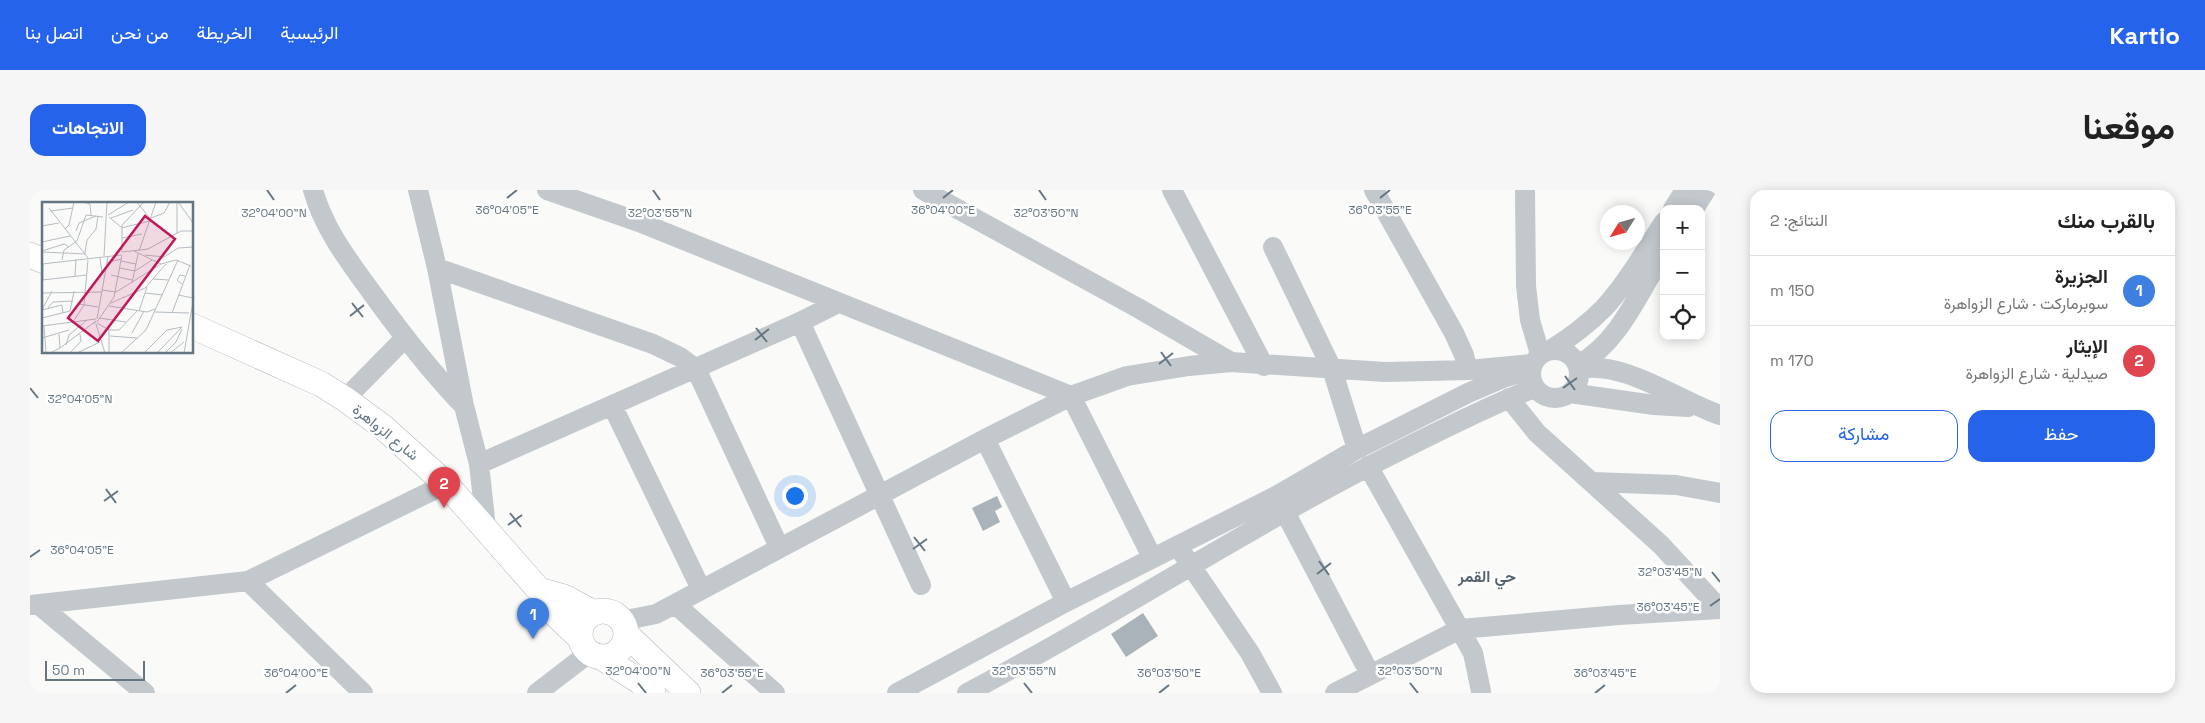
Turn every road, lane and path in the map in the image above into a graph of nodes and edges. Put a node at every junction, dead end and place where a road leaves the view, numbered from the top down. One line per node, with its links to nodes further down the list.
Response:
1 (313, 190): 21 (street)
2 (418, 190): 17 (street)
3 (548, 190): 18 (street)
4 (923, 190): 22 (street)
5 (1172, 190): 24 (street)
6 (1374, 190): 28 (street)
7 (1525, 190): 23 (street)
8 (1685, 190): 10 (street)
9 (1706, 190): 11 (street)
10 (1676, 205)
11 (1697, 205)
12 (1660, 228): 23 (street)
13 (1273, 247): 27 (street)
14 (30, 255): 16 (main road)
15 (1660, 260): 25 (street)
16 (42, 261)
17 (437, 268): 26 (street); 36 (street)
18 (838, 303): 19 (street); 31 (street)
19 (800, 322): 26 (street); 46 (street)
20 (194, 327): 34 (main road, شارع الزواهرة)
21 (405, 338): 34 (street); 36 (street)
22 (1231, 362): 24 (street); 31 (street)
23 (1538, 365): 25 (street); 28 (street); 30 (street); 32 (street); 33 (street)
24 (1264, 366): 27 (street)
25 (1580, 367): 30 (street); 37 (street)
26 (696, 369): 35 (street); 50 (street)
27 (1332, 369): 29 (street); 41 (street)
28 (1468, 370): 29 (street)
29 (1448, 371): 32 (street)
30 (1570, 393): 37 (street)
31 (1071, 396): 40 (street); 51 (street)
32 (1462, 396): 38 (street); 41 (street)
33 (1509, 398): 38 (street); 43 (street)
34 (345, 399): 44 (main road, شارع الزواهرة)
35 (612, 405): 42 (street); 55 (street)
36 (464, 406): 42 (street)
37 (1700, 408): 39 (street)
38 (1474, 414): 41 (street)
39 (1720, 415)
40 (985, 439): 46 (street); 57 (street)
41 (1362, 458): 47 (street); 49 (street); 63 (street)
42 (479, 464): 48 (street)
43 (1592, 482): 45 (street); 60 (street)
44 (446, 484): 48 (main road, شارع الزواهرة); 53 (street)
45 (1720, 493)
46 (879, 494): 50 (street); 54 (street)
47 (1285, 512): 52 (street); 65 (street)
48 (486, 528): 56 (main road, شارع الزواهرة)
49 (1178, 544): 51 (street); 52 (street)
50 (780, 547): 55 (street)
51 (1152, 557): 57 (street)
52 (1190, 565): 74 (street); 75 (street)
53 (248, 581): 59 (street); 68 (street)
54 (921, 585)
55 (701, 589): 58 (street)
56 (539, 590): 61 (main road); 64 (main road, شارع الزواهرة)
57 (1066, 602): 73 (street)
58 (675, 604): 62 (street); 72 (street)
59 (34, 605): 67 (street)
60 (1720, 609): 63 (street)
61 (594, 613): 62 (main road); 64 (main road)
62 (623, 627): 64 (main road); 71 (main road)
63 (1460, 629): 65 (street); 66 (street)
64 (590, 649): 69 (street); 70 (main road, شارع الزواهرة)
65 (1370, 674): 76 (street)
66 (1481, 691)
67 (144, 693)
68 (363, 693)
69 (537, 693)
70 (653, 693)
71 (688, 693)
72 (775, 693)
73 (897, 693)
74 (967, 693)
75 (1272, 693)
76 (1335, 693)

